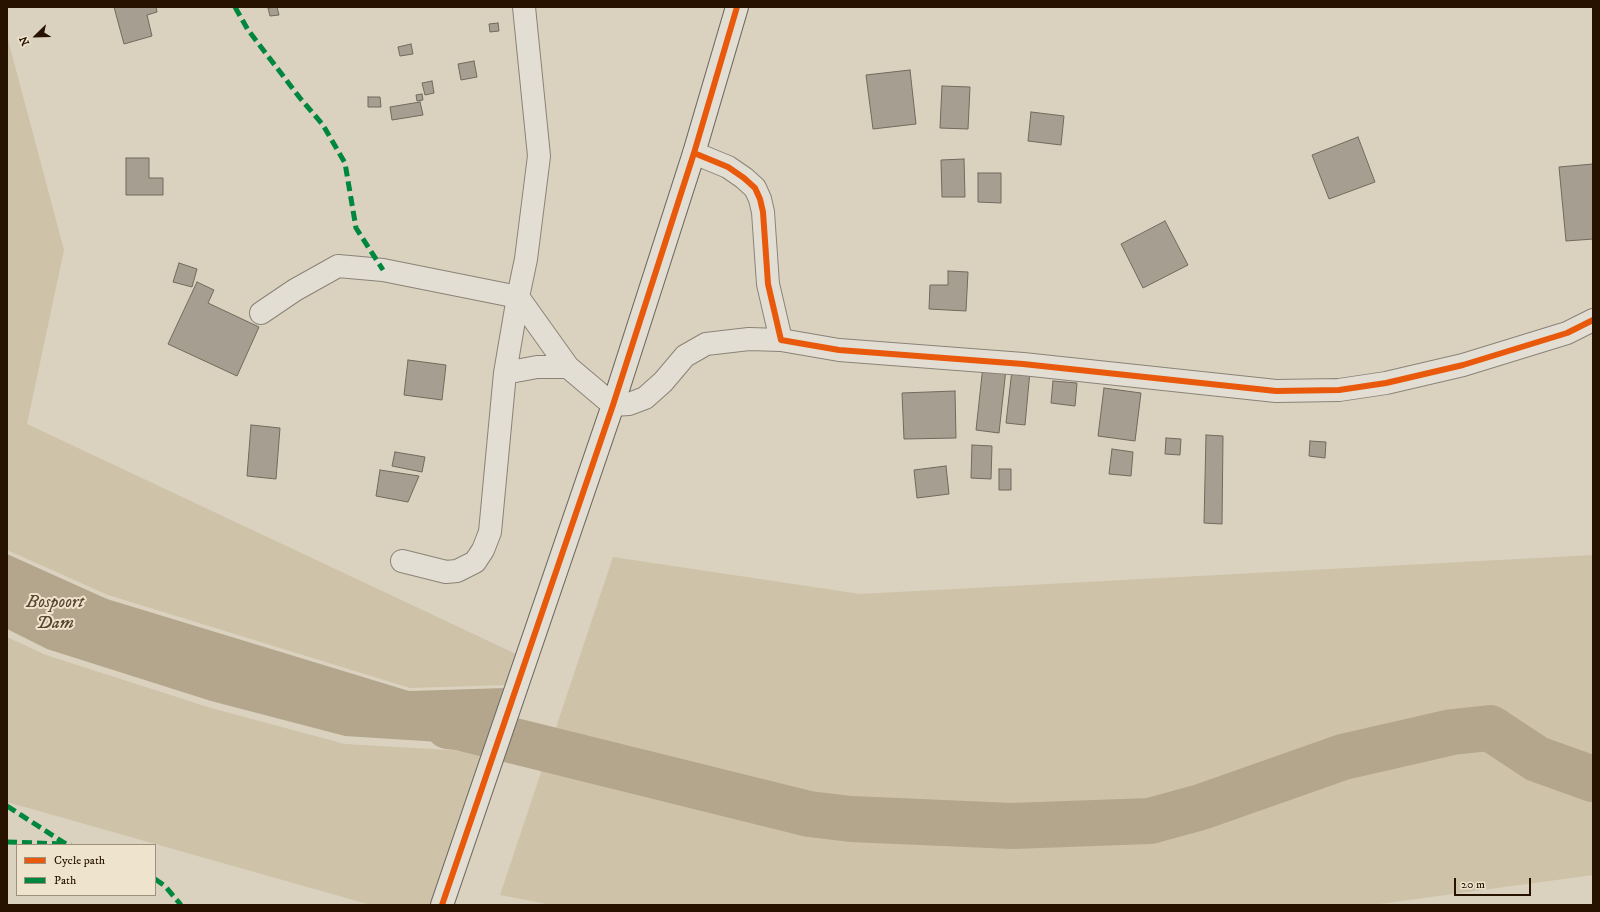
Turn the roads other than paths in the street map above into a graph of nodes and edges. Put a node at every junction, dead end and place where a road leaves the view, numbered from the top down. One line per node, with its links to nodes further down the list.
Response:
1 (524, 7): 4 (street)
2 (737, 7): 3 (street)
3 (694, 153): 9 (street); 12 (street)
4 (518, 297): 5 (street); 10 (street); 11 (street)
5 (261, 313)
6 (1593, 320): 7 (street)
7 (1567, 334): 8 (street); 9 (street)
8 (1593, 338)
9 (781, 340): 12 (street)
10 (568, 367): 11 (street); 12 (street)
11 (505, 373): 13 (street)
12 (612, 405): 14 (street)
13 (402, 562)
14 (442, 905)

